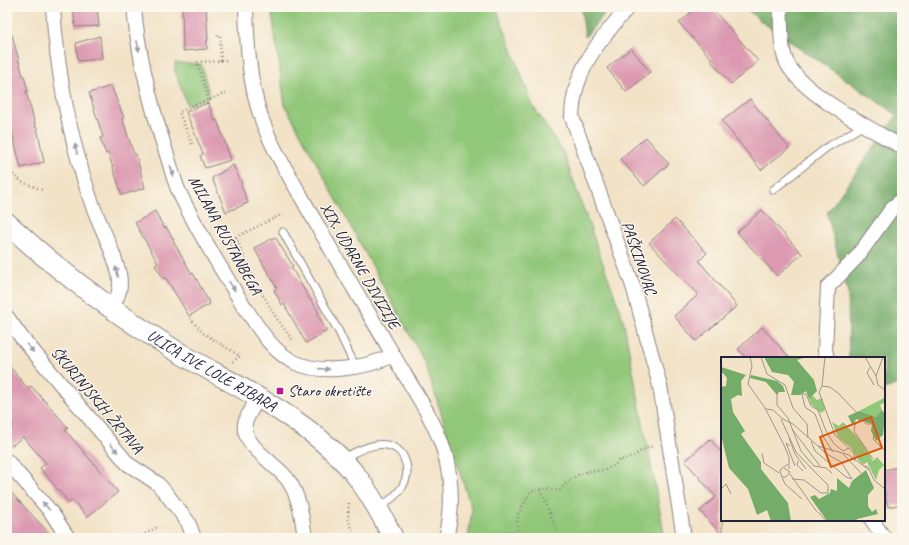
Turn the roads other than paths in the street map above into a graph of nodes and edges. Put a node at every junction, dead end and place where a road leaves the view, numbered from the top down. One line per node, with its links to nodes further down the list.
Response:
1 (53, 7): 12 (street, one-way to 1)
2 (134, 7): 16 (street, MILANA RUSTANBEGA, one-way to 16)
3 (246, 7): 14 (street, XIX. UDARNE DIVIZIJE)
4 (628, 7): 27 (street, PAŠKINOVAC)
5 (780, 7): 6 (street)
6 (864, 125): 7 (street); 8 (lane)
7 (902, 146)
8 (773, 190)
9 (902, 200): 15 (street)
10 (7, 223): 12 (street, ULICA IVE LOLE RIBARA)
11 (283, 232): 16 (lane)
12 (111, 308): 17 (street, ULICA IVE LOLE RIBARA)
13 (7, 317): 23 (street, ŠKURINJSKIH ŽRTAVA, one-way to 23)
14 (393, 355): 16 (street, MILANA RUSTANBEGA); 26 (street, XIX. UDARNE DIVIZIJE)
15 (827, 357)
16 (355, 366)
17 (257, 398): 18 (street, ULICA IVE LOLE RIBARA); 24 (street)
18 (340, 459): 20 (street, ULICA IVE LOLE RIBARA); 20 (lane)
19 (7, 461): 22 (street, one-way to 19)
20 (378, 508): 25 (street, ULICA IVE LOLE RIBARA)
21 (873, 521): 28 (street)
22 (68, 538)
23 (194, 538)
24 (305, 538)
25 (393, 538)
26 (446, 538)
27 (684, 538)
28 (884, 538)

